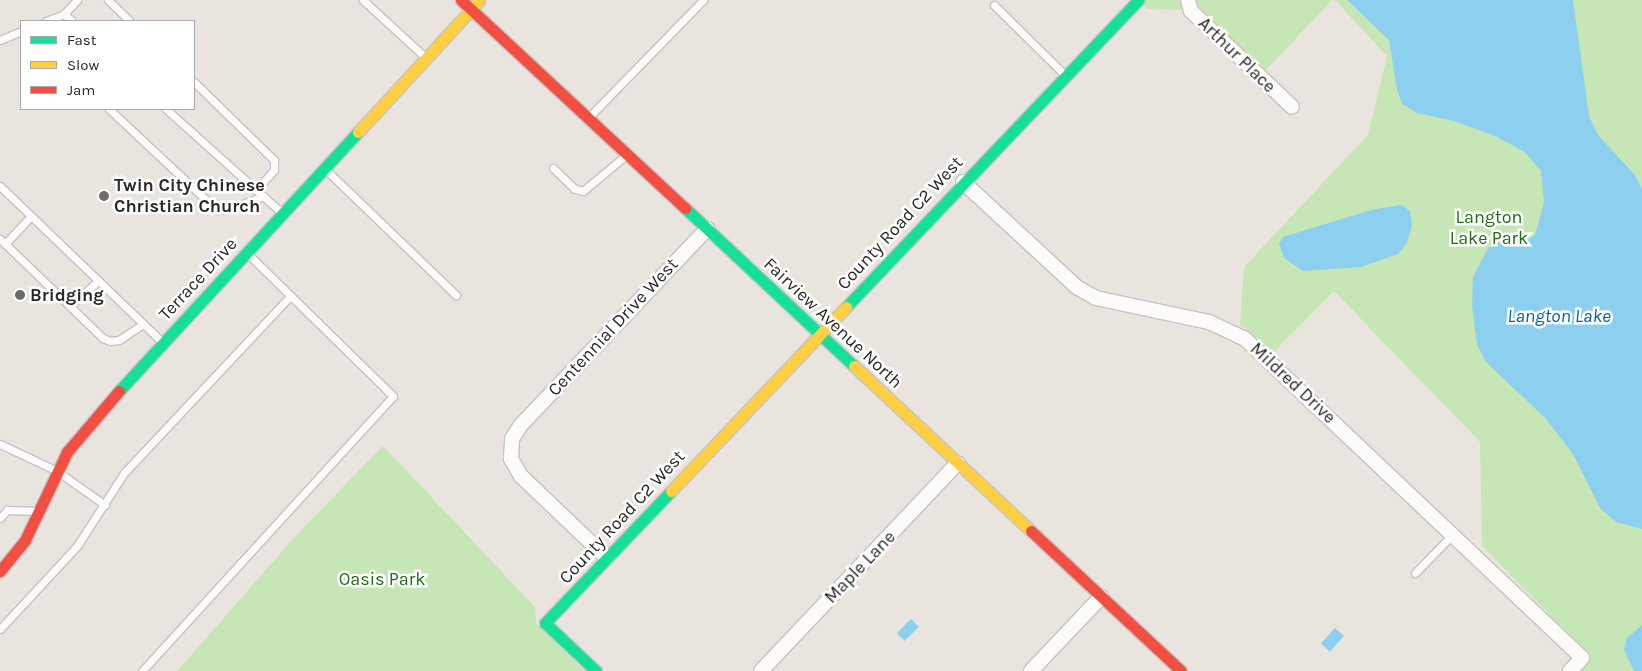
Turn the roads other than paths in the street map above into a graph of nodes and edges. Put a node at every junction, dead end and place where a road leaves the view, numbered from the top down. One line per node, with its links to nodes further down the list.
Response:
1 (78, 0): 11 (lane)
2 (108, 0): 14 (lane)
3 (363, 0): 17 (lane)
4 (461, 0): 10 (street, Fairview Avenue North)
5 (480, 0): 10 (street, Terrace Drive)
6 (703, 0): 23 (lane)
7 (1138, 0): 18 (street, County Road C2 West)
8 (1188, 0): 20 (street, Arthur Place)
9 (994, 5): 18 (lane)
10 (471, 10): 17 (street, Terrace Drive); 23 (street, Fairview Avenue North)
11 (64, 14): 12 (lane); 13 (lane)
12 (49, 20)
13 (71, 20)
14 (129, 20)
15 (20, 31): 16 (lane)
16 (0, 40)
17 (426, 58): 25 (street, Terrace Drive)
18 (1066, 75): 27 (street, County Road C2 West)
19 (195, 83): 29 (lane)
20 (1292, 108)
21 (110, 110): 30 (lane)
22 (167, 110): 29 (lane)
23 (588, 118): 24 (street, Fairview Avenue North)
24 (627, 154): 26 (lane); 33 (street, Fairview Avenue North)
25 (324, 168): 31 (street, Terrace Drive); 37 (lane)
26 (553, 168)
27 (963, 182): 41 (street, County Road C2 West); 49 (street, Mildred Drive)
28 (0, 186): 32 (lane)
29 (256, 190): 30 (lane)
30 (263, 196): 31 (lane)
31 (282, 214): 35 (street, Terrace Drive)
32 (31, 216): 34 (lane); 36 (lane)
33 (706, 229): 41 (street, Fairview Avenue North); 50 (street, Centennial Drive West)
34 (2, 241): 39 (lane)
35 (247, 253): 38 (lane); 42 (street, Terrace Drive)
36 (98, 281): 39 (lane); 40 (lane)
37 (456, 295)
38 (290, 296): 46 (lane); 55 (lane)
39 (70, 306): 40 (lane)
40 (143, 324): 42 (lane)
41 (819, 334): 44 (street, Fairview Avenue North); 50 (street, County Road C2 West)
42 (163, 343): 45 (street, Terrace Drive)
43 (0, 444): 45 (lane)
44 (958, 463): 53 (street, Fairview Avenue North); 57 (street, Maple Lane)
45 (57, 471): 46 (lane); 47 (street, Terrace Drive)
46 (105, 505): 54 (lane)
47 (40, 512): 48 (lane); 51 (street, Terrace Drive)
48 (0, 518)
49 (1453, 534): 52 (lane); 60 (street, Mildred Drive)
50 (608, 558): 56 (street, County Road C2 West)
51 (0, 571)
52 (1415, 573)
53 (1101, 597): 58 (street); 59 (street, Fairview Avenue North)
54 (0, 629)
55 (142, 671)
56 (596, 671)
57 (761, 671)
58 (1031, 671)
59 (1180, 671)
60 (1570, 671)

